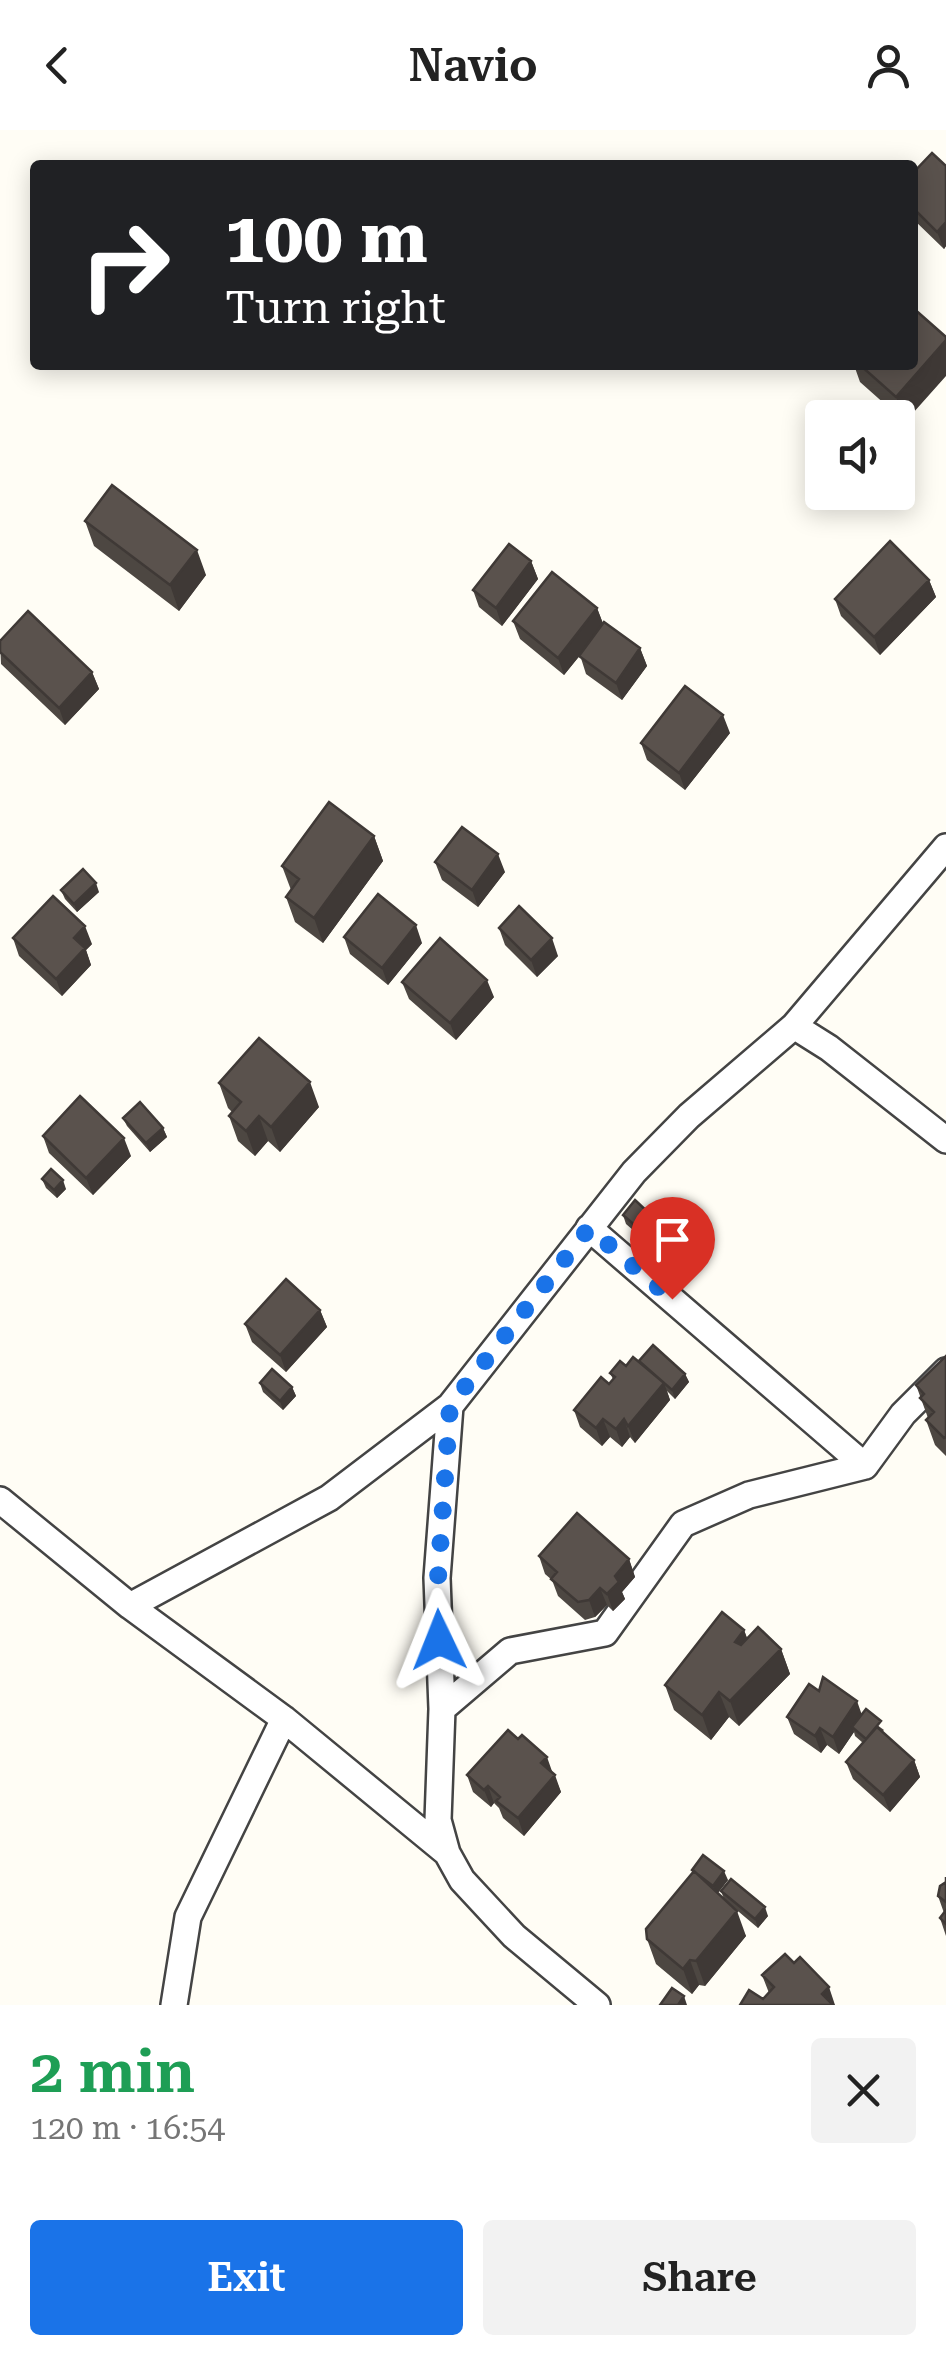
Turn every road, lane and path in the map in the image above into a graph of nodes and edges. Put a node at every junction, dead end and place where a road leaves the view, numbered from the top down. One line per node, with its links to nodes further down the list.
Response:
1 (946, 847): 2 (street)
2 (794, 1026): 3 (street); 4 (street)
3 (946, 1140)
4 (589, 1228): 6 (street); 7 (street)
5 (946, 1371): 7 (street)
6 (450, 1406): 9 (street); 10 (street)
7 (865, 1466): 10 (street)
8 (0, 1500): 9 (street)
9 (130, 1606): 11 (street)
10 (442, 1709): 12 (street)
11 (284, 1718): 12 (street); 13 (street)
12 (447, 1853): 14 (street)
13 (174, 2005)
14 (596, 2005)

